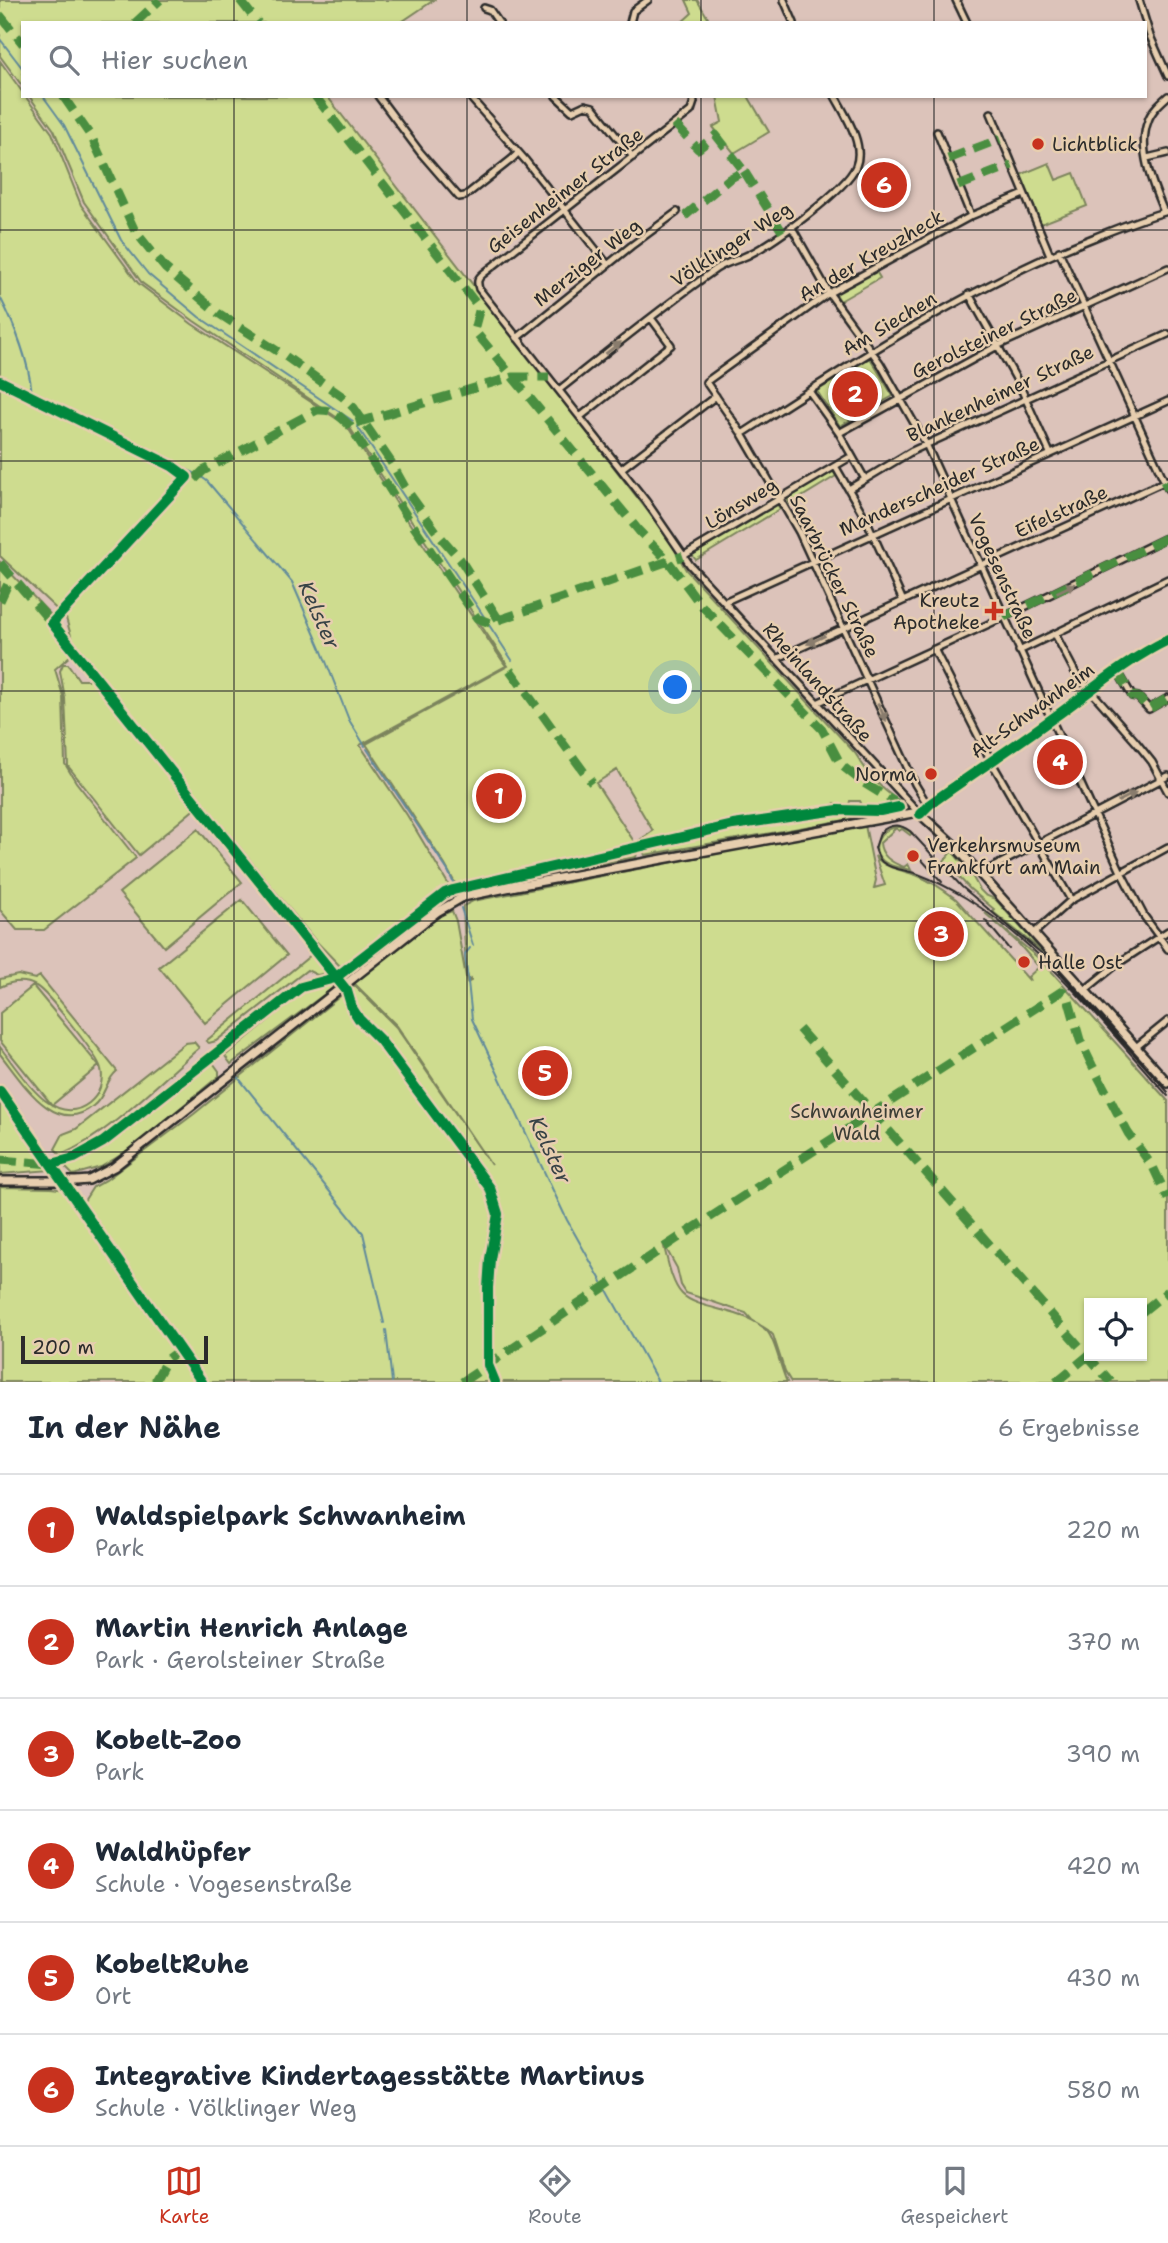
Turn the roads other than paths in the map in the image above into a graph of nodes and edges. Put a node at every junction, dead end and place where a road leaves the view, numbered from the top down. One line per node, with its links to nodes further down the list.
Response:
1 (648, 0): 7 (street)
2 (783, 0): 8 (street)
3 (956, 0): 9 (street)
4 (1139, 0): 10 (street)
5 (484, 8): 6 (street)
6 (498, 21)
7 (630, 21)
8 (793, 21)
9 (966, 21)
10 (1144, 21)
11 (1148, 37): 12 (street)
12 (1168, 76)
13 (1168, 96): 24 (street)
14 (379, 98): 21 (street)
15 (471, 98): 21 (street)
16 (558, 98): 23 (street)
17 (693, 98): 23 (street, Geisenheimer Straße)
18 (836, 98): 30 (street, Völklinger Weg)
19 (991, 114): 25 (street)
20 (937, 132): 29 (street)
21 (518, 153): 26 (street)
22 (1168, 153): 24 (street)
23 (633, 157): 26 (street, Geisenheimer Straße)
24 (1147, 158): 27 (street)
25 (1024, 194): 29 (street, An der Kreuzheck); 32 (street)
26 (565, 210): 33 (street); 35 (street, Geisenheimer Straße)
27 (1166, 211): 31 (street, Am Siechen)
28 (677, 212): 33 (street, Merziger Weg)
29 (971, 216): 36 (street, An der Kreuzheck)
30 (791, 226): 36 (street, Vogesenstraße); 39 (street, Völklinger Weg)
31 (1059, 251): 32 (street, Am Siechen); 38 (street)
32 (1050, 255): 37 (street, Am Siechen)
33 (608, 265): 41 (street, Merziger Weg)
34 (1168, 268): 38 (street, Gerolsteiner Straße)
35 (478, 278): 41 (street, Rheinlandstraße)
36 (829, 293): 43 (street, Vogesenstraße); 45 (street, An der Kreuzheck)
37 (969, 294): 42 (street); 43 (street, Am Siechen)
38 (1084, 306): 42 (street, Gerolsteiner Straße); 44 (street)
39 (651, 318): 46 (street, Völklinger Weg, one-way to 39); 53 (street)
40 (1168, 334): 44 (street, Blankenheimer Straße)
41 (517, 338): 46 (street, Rheinlandstraße)
42 (999, 345): 49 (street, Gerolsteiner Straße); 50 (street)
43 (872, 350): 47 (street, Am Siechen); 49 (street, Vogesenstraße)
44 (1108, 360): 50 (street, Blankenheimer Straße); 52 (street)
45 (706, 382): 48 (street, Saarbrücker Straße)
46 (559, 390): 53 (street, Rheinlandstraße)
47 (809, 391): 54 (street); 55 (street, Am Siechen)
48 (716, 396): 55 (street, Saarbrücker Straße); 60 (street)
49 (900, 398): 54 (street, Gerolsteiner Straße); 56 (street, Vogesenstraße)
50 (1026, 399): 56 (street, Blankenheimer Straße); 57 (street)
51 (1168, 401): 52 (street, Manderscheider Straße)
52 (1135, 416): 57 (street, Manderscheider Straße); 62 (street)
53 (580, 417): 60 (street, Rheinlandstraße)
54 (839, 433): 58 (street)
55 (741, 434): 65 (street, Saarbrücker Straße)
56 (926, 444): 61 (street, Blankenheimer Straße); 66 (street, Vogesenstraße)
57 (1050, 453): 66 (street, Manderscheider Straße)
58 (852, 456): 59 (street, Lönsweg); 61 (street)
59 (835, 466): 63 (street); 65 (street, Lönsweg)
60 (621, 469): 69 (street, Rheinlandstraße)
61 (865, 479): 63 (street, Blankenheimer Straße)
62 (1166, 481): 64 (street); 71 (street, Eifelstraße)
63 (849, 489): 67 (street)
64 (1168, 489)
65 (780, 497): 69 (street, Lönsweg); 70 (street, Saarbrücker Straße)
66 (950, 499): 67 (street, Manderscheider Straße); 71 (street, Vogesenstraße)
67 (873, 533): 70 (street, Manderscheider Straße); 73 (street)
68 (1168, 537): 75 (street, one-way to 68)
69 (683, 556): 74 (street, Rheinlandstraße)
70 (812, 560): 74 (street, Manderscheider Straße); 76 (street, Saarbrücker Straße)
71 (981, 566): 73 (street, Eifelstraße); 75 (street, Vogesenstraße)
72 (1168, 579): 77 (street)
73 (903, 601): 76 (street, Eifelstraße)
74 (724, 602): 81 (street, Rheinlandstraße)
75 (1004, 617): 79 (street); 80 (street, Vogesenstraße)
76 (844, 627): 81 (street, Eifelstraße, one-way to 81); 83 (street, Saarbrücker Straße)
77 (1055, 634): 80 (street); 84 (street)
78 (1168, 640): 82 (street, Alt-Schwanheim)
79 (934, 649): 83 (street); 88 (street)
80 (1019, 651): 87 (street, Vogesenstraße)
81 (776, 659): 86 (street, Rheinlandstraße)
82 (1117, 670): 84 (street, Alt-Schwanheim); 85 (street)
83 (867, 680): 86 (street); 92 (street, Saarbrücker Straße, one-way to 92)
84 (1090, 691): 87 (street, Alt-Schwanheim); 90 (street)
85 (1168, 698)
86 (817, 703): 93 (street, Rheinlandstraße)
87 (1052, 719): 88 (street, Alt-Schwanheim); 96 (street, Vogesenstraße)
88 (991, 761): 94 (street, Alt-Schwanheim); 97 (street)
89 (1168, 775): 90 (street)
90 (1161, 779): 91 (street); 96 (street, one-way to 90)
91 (1168, 792)
92 (920, 793): 93 (street); 94 (street, Saarbrücker Straße)
93 (909, 804): 95 (street, Rheinlandstraße)
94 (930, 804): 95 (street, Alt-Schwanheim)
95 (919, 813): 100 (street, Rheinlandstraße); 110 (street)
96 (1094, 814): 97 (street); 99 (street, Vogesenstraße)
97 (1037, 843): 100 (street); 101 (street)
98 (1168, 847): 99 (street)
99 (1121, 872): 101 (street); 104 (street, Vogesenstraße)
100 (980, 874): 103 (street, Rheinlandstraße)
101 (1070, 900): 103 (street)
102 (1168, 931): 104 (street)
103 (1034, 933): 106 (street, Rheinlandstraße)
104 (1159, 937): 105 (street, Vogesenstraße); 106 (street)
105 (1168, 949)
106 (1085, 990): 108 (street, Rheinlandstraße)
107 (1168, 1021): 108 (street)
108 (1136, 1047): 109 (street, Rheinlandstraße)
109 (1168, 1083)
110 (0, 1181)

